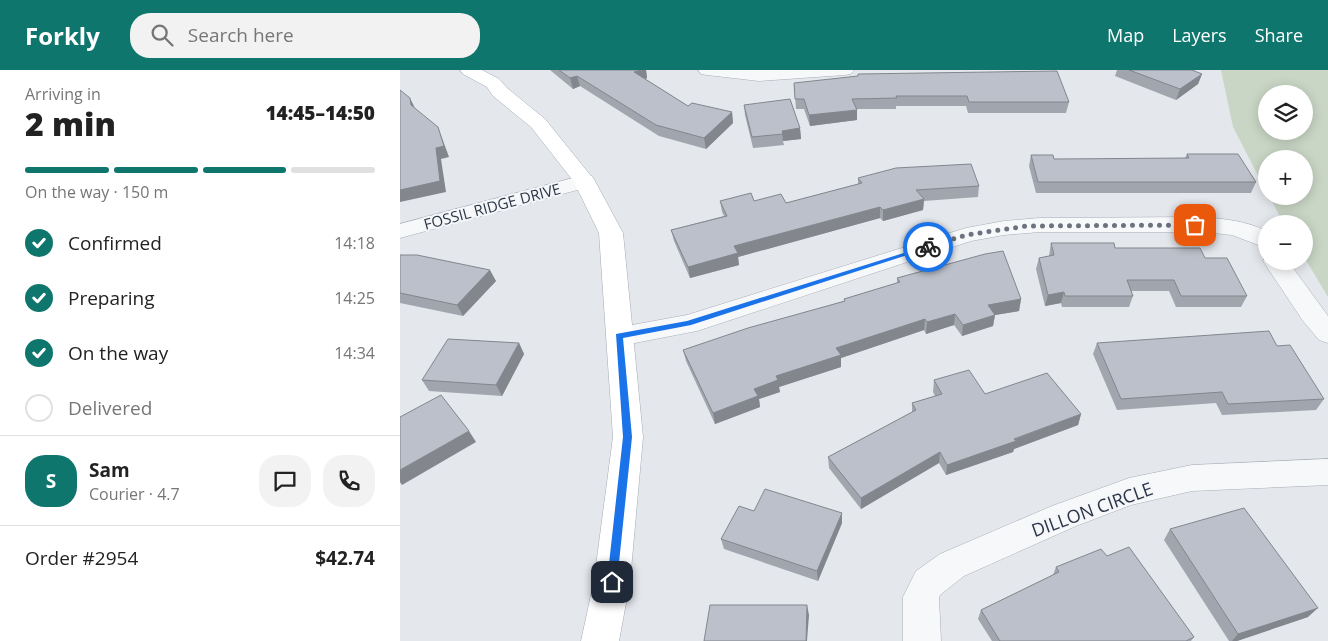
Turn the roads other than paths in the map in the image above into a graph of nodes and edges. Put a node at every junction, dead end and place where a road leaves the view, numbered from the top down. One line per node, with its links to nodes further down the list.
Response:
1 (469, 70): 4 (main road)
2 (707, 70): 3 (street)
3 (845, 70)
4 (584, 181): 5 (street, FOSSIL RIDGE DRIVE); 9 (main road)
5 (400, 230)
6 (1258, 237): 9 (street)
7 (1281, 270): 8 (street)
8 (1328, 332)
9 (619, 336): 11 (main road)
10 (1328, 472): 12 (street, DILLON CIRCLE)
11 (600, 641)
12 (922, 641)

